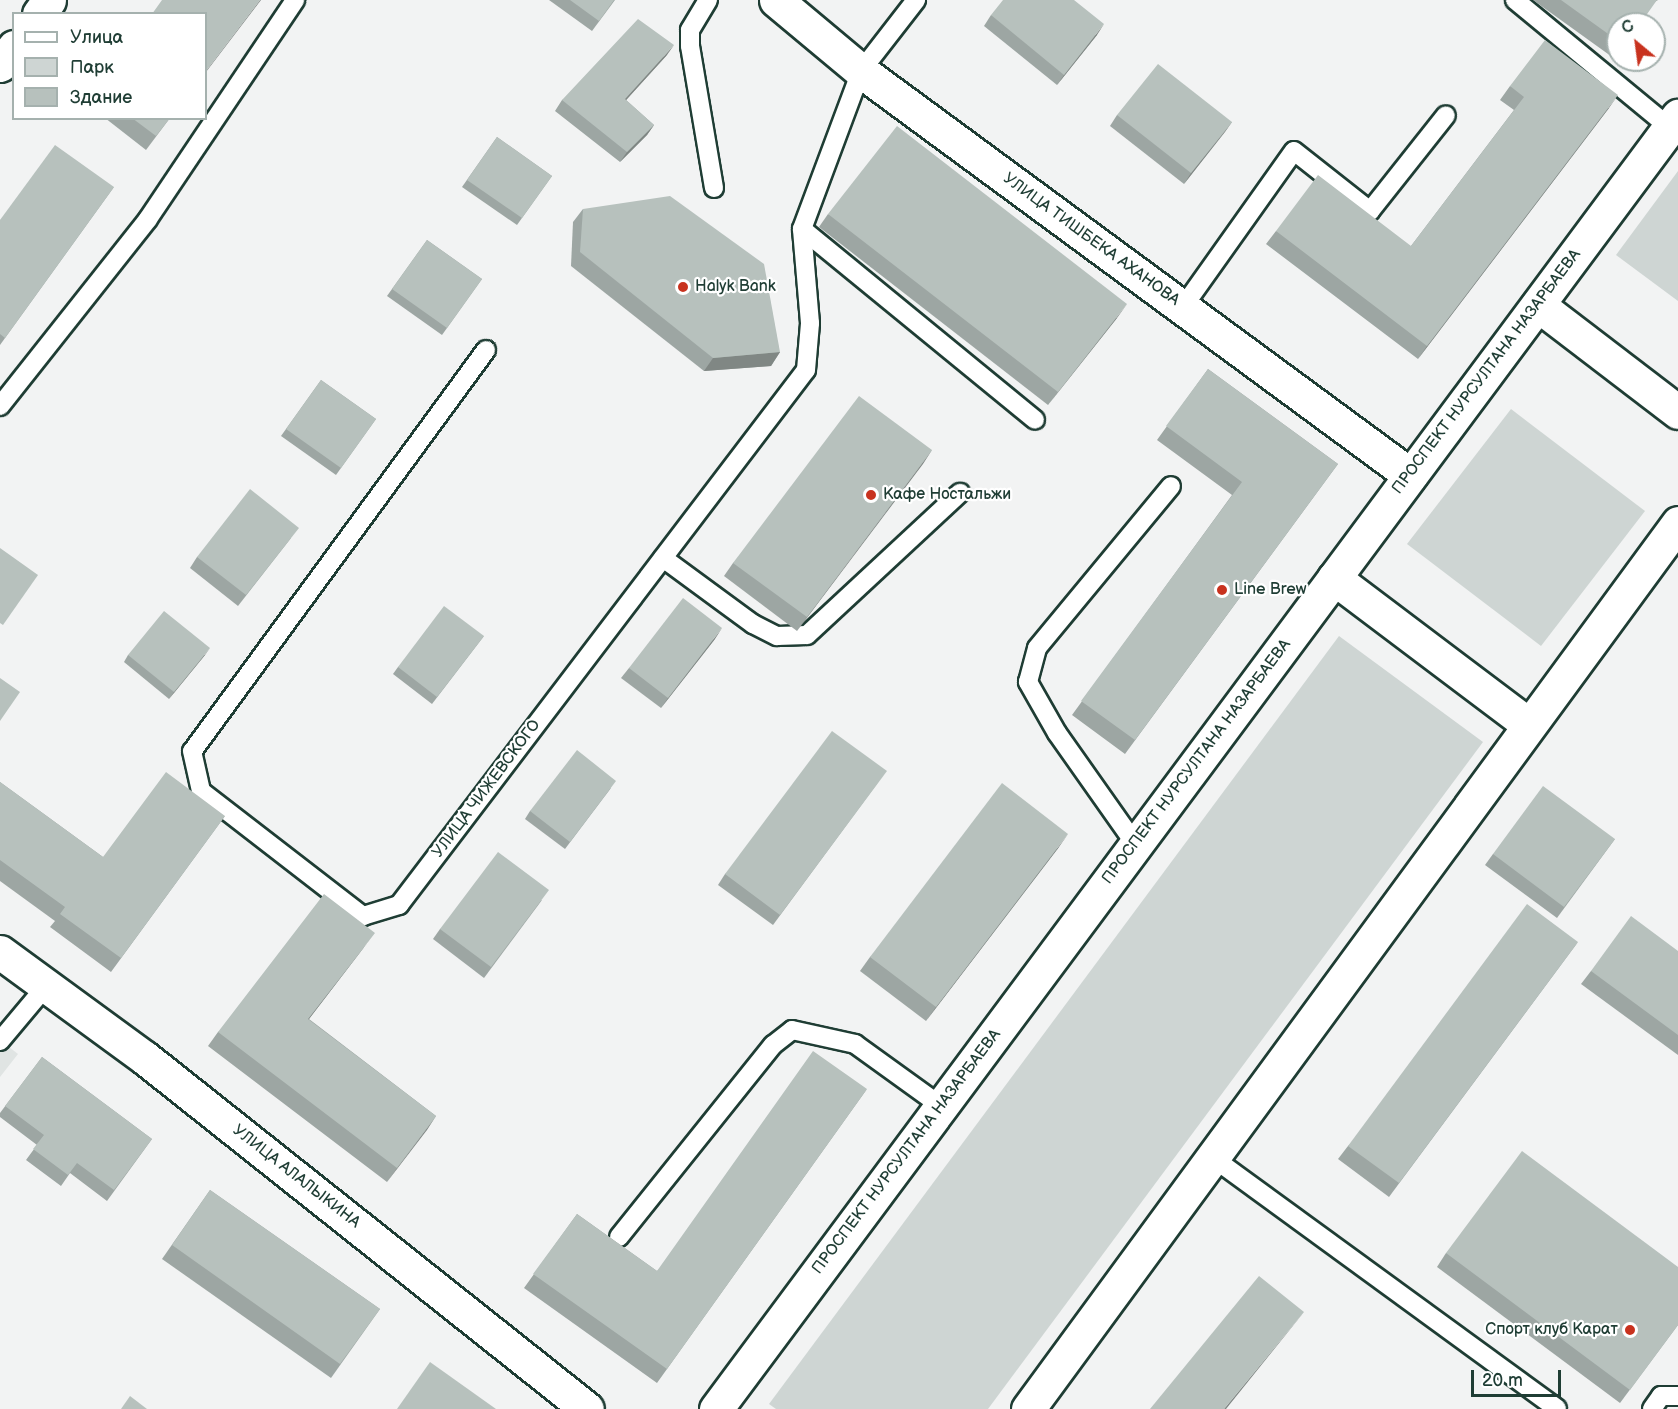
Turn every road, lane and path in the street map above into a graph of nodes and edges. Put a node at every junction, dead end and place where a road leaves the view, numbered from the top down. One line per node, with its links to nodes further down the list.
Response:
1 (295, 0): 16 (lane)
2 (708, 0): 11 (lane)
3 (776, 0): 8 (main road, УЛИЦА ТИШБЕКА АХАНОВА)
4 (916, 0): 8 (lane, УЛИЦА ЧИЖЕВСКОГО)
5 (1515, 0): 10 (lane)
6 (12, 50): 7 (main road)
7 (0, 65)
8 (861, 72): 12 (lane, УЛИЦА ЧИЖЕВСКОГО); 14 (main road, УЛИЦА ТИШБЕКА АХАНОВА)
9 (1446, 115): 14 (lane)
10 (1674, 122): 13 (main road, ПРОСПЕКТ НУРСУЛТАНА НАЗАРБАЕВА)
11 (714, 188)
12 (802, 228): 18 (lane); 23 (lane, УЛИЦА ЧИЖЕВСКОГО)
13 (1538, 304): 17 (main road); 19 (main road, ПРОСПЕКТ НУРСУЛТАНА НАЗАРБАЕВА)
14 (1183, 307): 19 (main road, УЛИЦА ТИШБЕКА АХАНОВА)
15 (486, 350): 23 (lane, УЛИЦА ЧИЖЕВСКОГО)
16 (0, 406)
17 (1678, 412)
18 (1035, 420)
19 (1410, 476): 24 (main road, ПРОСПЕКТ НУРСУЛТАНА НАЗАРБАЕВА)
20 (1171, 486): 26 (lane)
21 (960, 493): 23 (lane)
22 (1678, 523): 25 (main road)
23 (663, 558)
24 (1334, 578): 25 (main road); 26 (main road, ПРОСПЕКТ НУРСУЛТАНА НАЗАРБАЕВА)
25 (1529, 725): 31 (main road)
26 (1136, 845): 30 (main road, ПРОСПЕКТ НУРСУЛТАНА НАЗАРБАЕВА)
27 (0, 952): 28 (main road, УЛИЦА АЛАЛЫКИНА)
28 (47, 985): 29 (lane); 35 (main road, УЛИЦА АЛАЛЫКИНА)
29 (0, 1041)
30 (941, 1106): 32 (lane); 36 (main road, ПРОСПЕКТ НУРСУЛТАНА НАЗАРБАЕВА)
31 (1212, 1157): 34 (main road); 37 (lane)
32 (619, 1237)
33 (1678, 1396): 38 (lane)
34 (1036, 1406)
35 (587, 1409)
36 (716, 1409)
37 (1557, 1409)
38 (1652, 1409)

